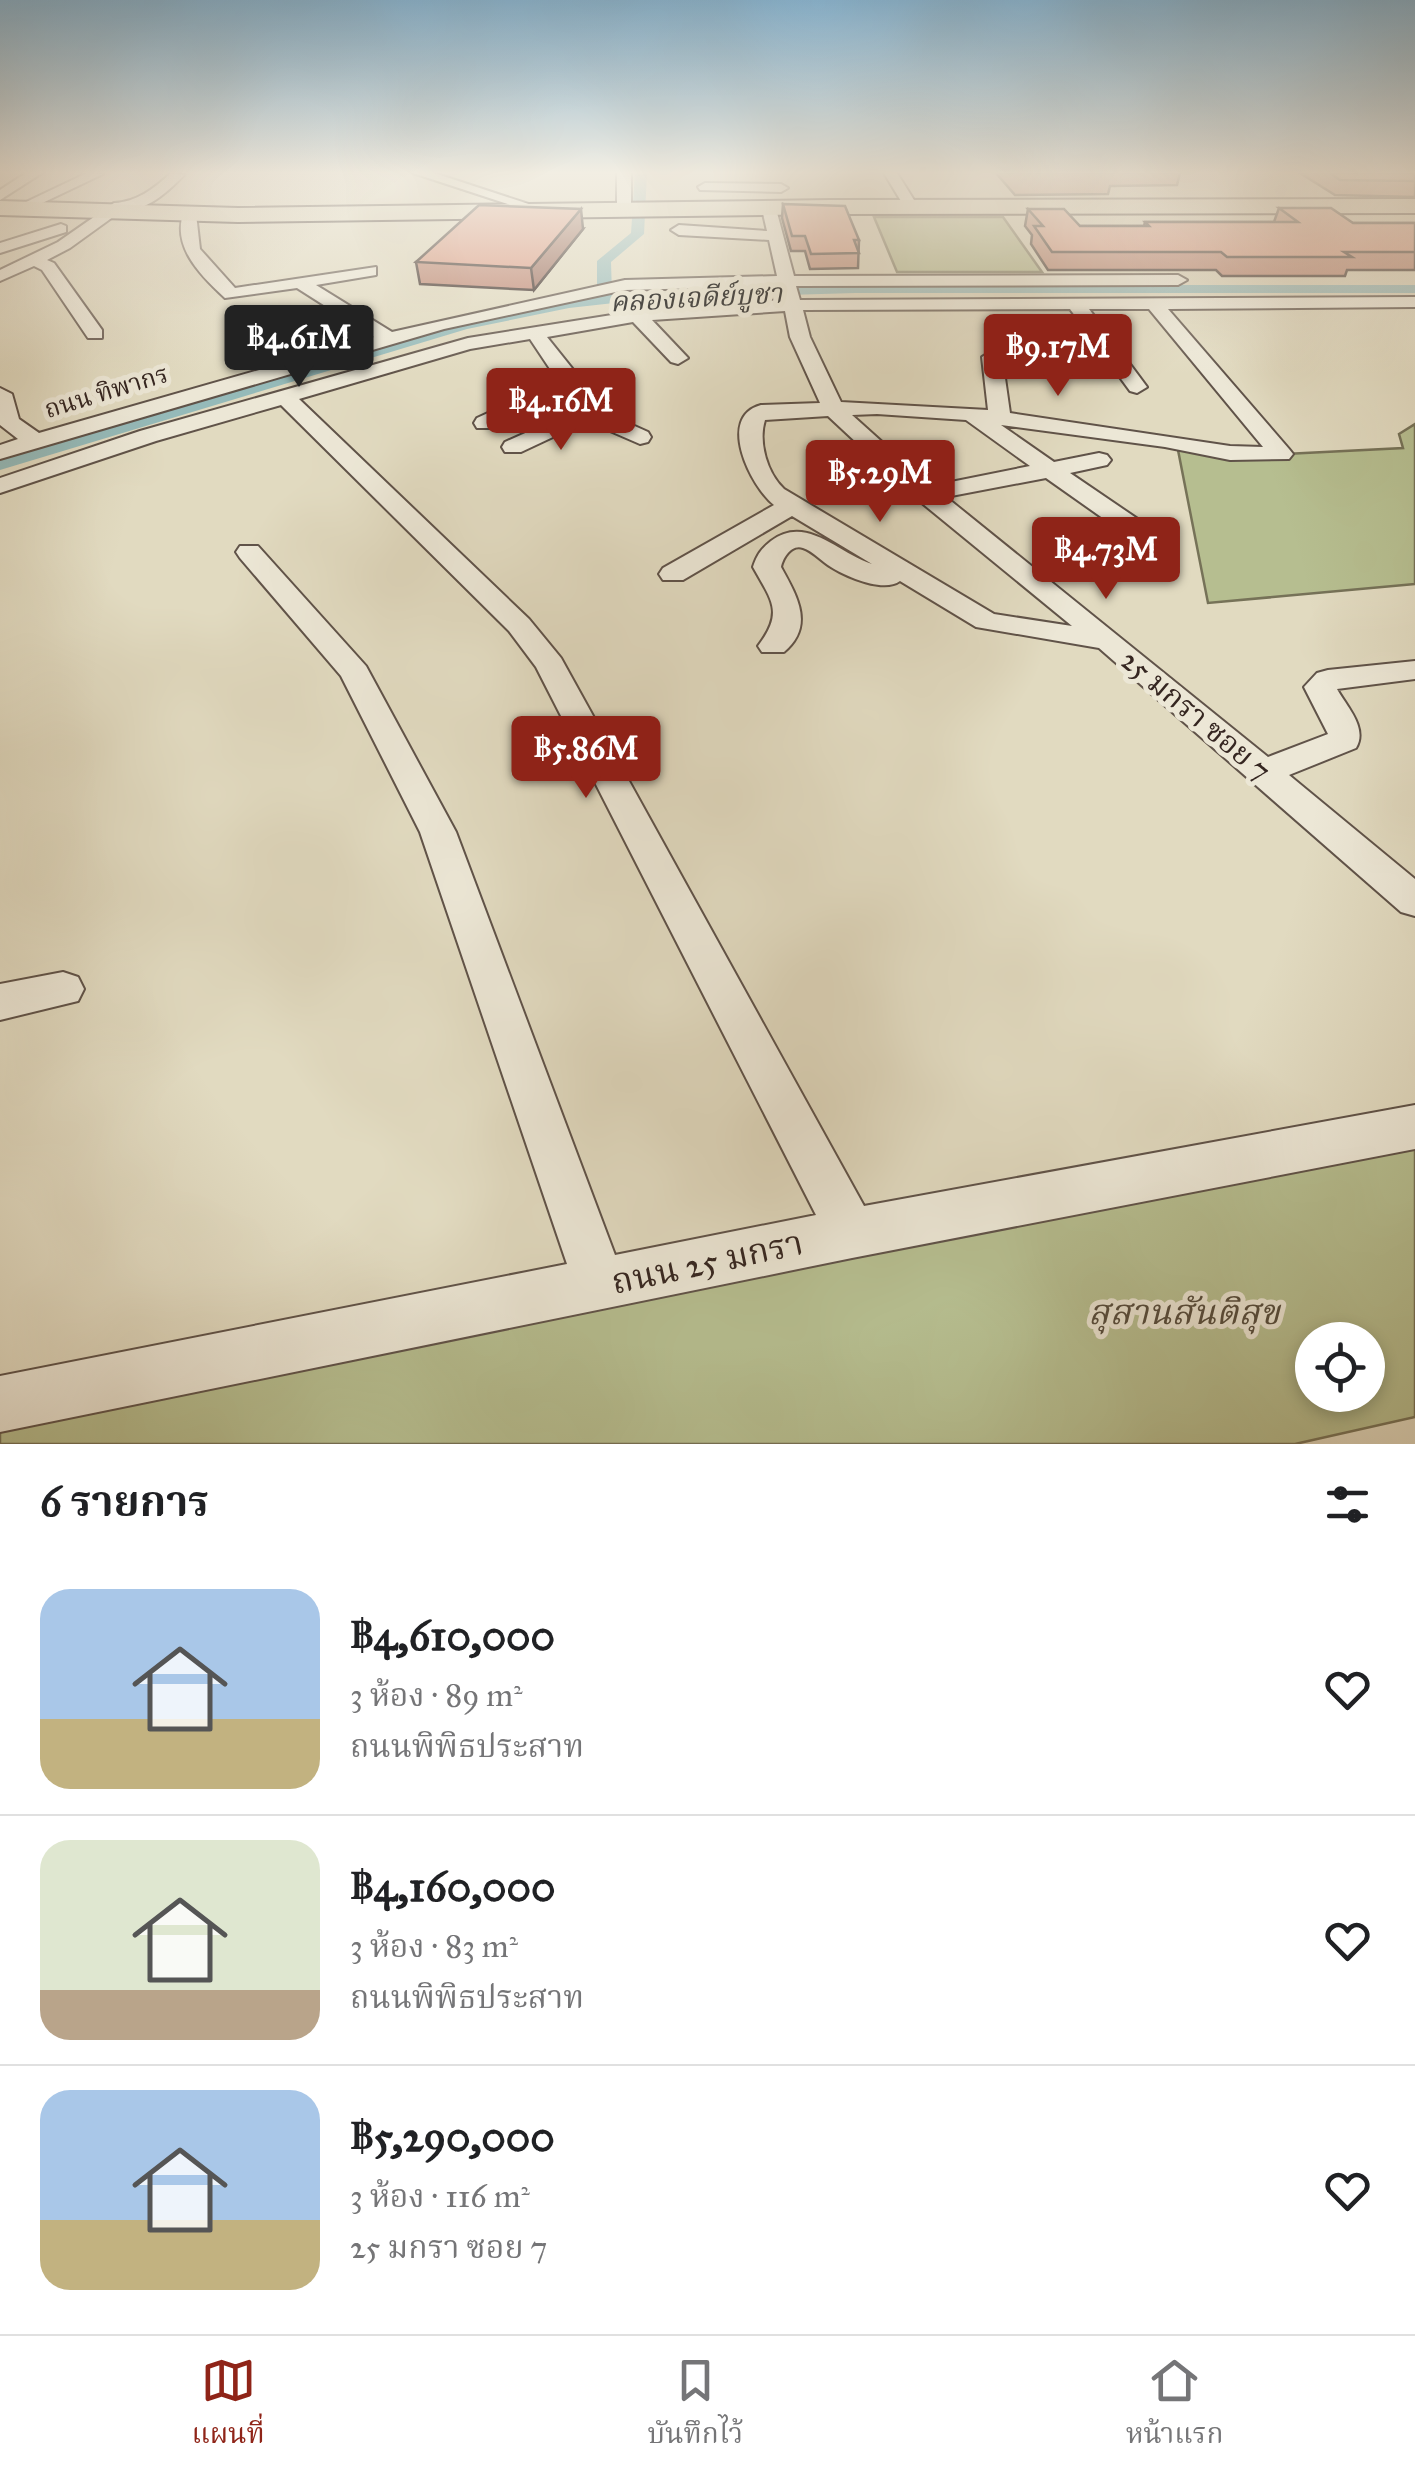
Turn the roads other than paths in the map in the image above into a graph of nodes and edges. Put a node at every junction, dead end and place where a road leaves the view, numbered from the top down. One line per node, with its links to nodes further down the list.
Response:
1 (25, 240): 5 (street)
2 (67, 240): 6 (street)
3 (190, 240): 11 (street)
4 (776, 240): 13 (street, 25 มกรา ซอย 7)
5 (0, 248)
6 (35, 260): 10 (street); 19 (street)
7 (645, 265): 12 (street)
8 (370, 271): 11 (street)
9 (1194, 280): 13 (street, ถนน ทิพากร)
10 (2, 282)
11 (300, 283): 20 (street)
12 (651, 284): 13 (street, ถนน ทิพากร); 20 (street, ถนน ทิพากร)
13 (788, 292): 15 (street); 17 (street); 26 (street, 25 มกรา ซอย 7)
14 (1415, 302): 16 (street)
15 (1075, 303): 16 (street); 32 (street)
16 (1154, 303): 32 (street)
17 (637, 316): 18 (street); 22 (street)
18 (533, 332): 24 (street); 25 (street)
19 (95, 334)
20 (389, 338): 33 (street, ถนน ทิพากร)
21 (992, 357): 29 (street)
22 (678, 358)
23 (1, 394): 33 (street)
24 (549, 395): 27 (street); 30 (street)
25 (284, 396): 38 (street); 53 (street)
26 (834, 409): 28 (street); 39 (street, 25 มกรา ซอย 7); 40 (street)
27 (587, 413): 31 (street); 34 (street)
28 (970, 414): 29 (street); 37 (street)
29 (1000, 418): 32 (street)
30 (485, 423)
31 (640, 437)
32 (1165, 440)
33 (35, 441): 35 (street, ถนน ทิพากร)
34 (513, 446)
35 (0, 452)
36 (1099, 460): 37 (street)
37 (1050, 470): 39 (street); 41 (street)
38 (0, 486)
39 (926, 494): 45 (street, 25 มกรา ซอย 7)
40 (792, 507): 43 (street); 44 (street)
41 (1164, 550)
42 (249, 552): 54 (street)
43 (673, 574)
44 (908, 576): 45 (street); 46 (street)
45 (1107, 641): 48 (street, 25 มกรา ซอย 7)
46 (774, 646)
47 (1415, 670): 48 (street)
48 (1263, 772): 49 (street, 25 มกรา ซอย 7)
49 (1415, 900)
50 (63, 989): 51 (street)
51 (0, 1002)
52 (1415, 1127): 53 (street, ถนน 25 มกรา)
53 (852, 1233): 54 (street, ถนน 25 มกรา)
54 (600, 1284): 55 (street, ถนน 25 มกรา)
55 (0, 1404)

